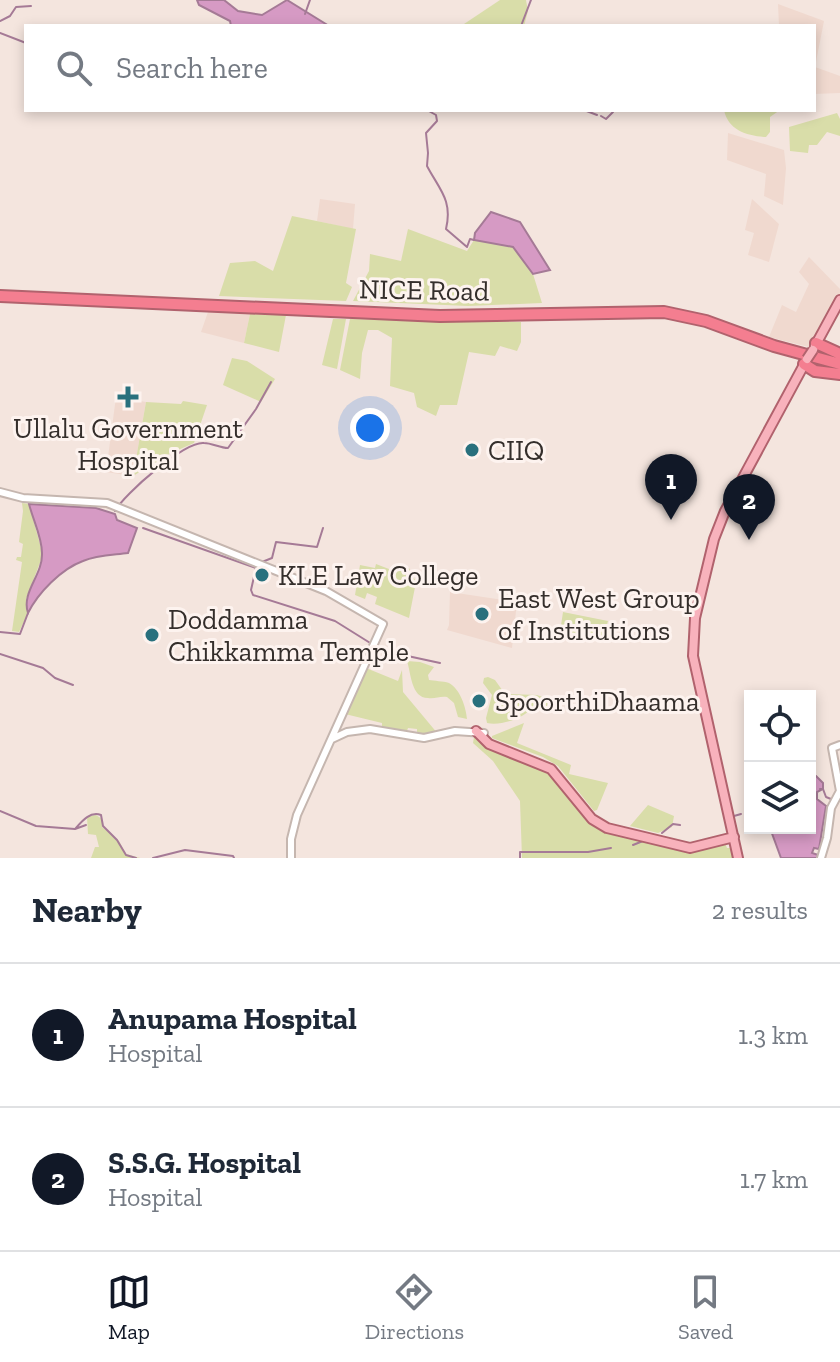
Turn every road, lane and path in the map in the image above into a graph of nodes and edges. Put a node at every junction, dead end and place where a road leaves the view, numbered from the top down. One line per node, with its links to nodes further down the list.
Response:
1 (0, 294): 4 (highway, NICE Road)
2 (840, 303): 3 (main road)
3 (816, 345): 4 (highway); 5 (main road, bridge)
4 (840, 357)
5 (806, 363): 6 (highway); 11 (main road)
6 (840, 373)
7 (0, 494): 9 (main road)
8 (480, 732): 9 (main road); 11 (main road)
9 (332, 739): 12 (main road)
10 (840, 745): 14 (main road)
11 (735, 842): 13 (main road)
12 (291, 858)
13 (740, 858)
14 (821, 858)

